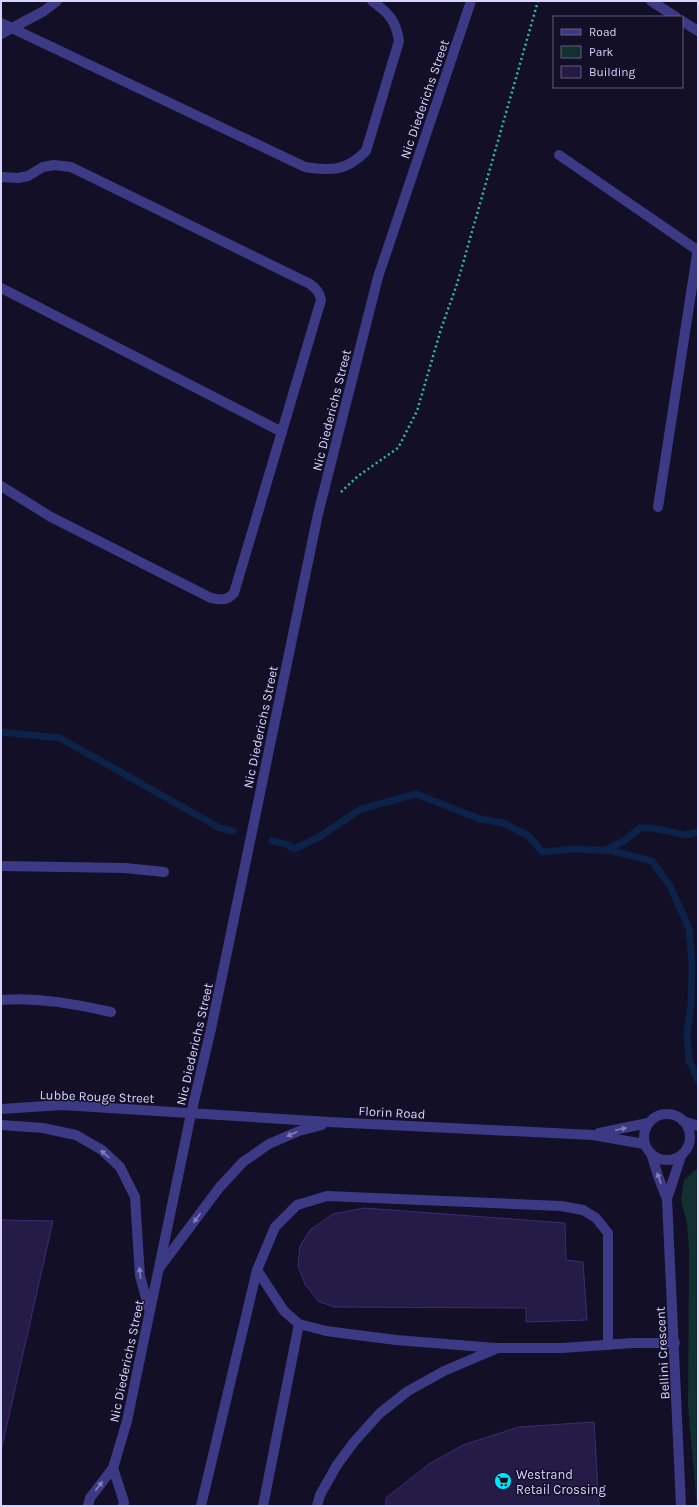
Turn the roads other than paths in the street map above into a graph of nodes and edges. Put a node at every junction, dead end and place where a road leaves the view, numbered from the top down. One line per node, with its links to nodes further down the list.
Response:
1 (57, 1): 8 (street)
2 (372, 1): 8 (street)
3 (471, 1): 23 (street, Nic Diederichs Street)
4 (651, 1): 5 (street)
5 (674, 16)
6 (683, 22): 9 (street)
7 (1, 23): 8 (street)
8 (12, 29): 10 (street)
9 (698, 31)
10 (1, 34)
11 (559, 155): 13 (street)
12 (1, 177): 15 (street)
13 (697, 249): 17 (street)
14 (1, 288): 15 (street)
15 (282, 432): 16 (street)
16 (1, 486)
17 (658, 507)
18 (1, 866): 19 (street)
19 (164, 872)
20 (1, 1000): 21 (street)
21 (111, 1012)
22 (1, 1109): 23 (street, Lubbe Rouge Street)
23 (191, 1114): 25 (street, Florin Road); 35 (street, Nic Diederichs Street)
24 (683, 1121): 26 (street); 28 (street); 32 (street)
25 (329, 1122): 29 (street, Florin Road); 35 (street, one-way to 35)
26 (648, 1123): 29 (street, Florin Road, one-way to 26); 30 (street)
27 (1, 1125): 37 (street, one-way to 27)
28 (698, 1126)
29 (593, 1135): 30 (street, Florin Road)
30 (644, 1144): 33 (street)
31 (698, 1149): 32 (street)
32 (684, 1153): 33 (street); 34 (street, Bellini Crescent)
33 (652, 1156): 34 (street, Bellini Crescent, one-way to 33)
34 (667, 1199): 39 (street, Bellini Crescent)
35 (158, 1270): 37 (street, Nic Diederichs Street)
36 (256, 1270): 38 (street); 40 (street); 45 (street)
37 (149, 1311): 42 (street, Nic Diederichs Street)
38 (299, 1324): 41 (street); 46 (street)
39 (675, 1343): 40 (street); 48 (street, Bellini Crescent)
40 (608, 1345): 41 (street)
41 (498, 1348): 47 (street)
42 (114, 1468): 43 (street, Nic Diederichs Street, one-way to 42); 44 (street)
43 (88, 1506)
44 (123, 1506)
45 (201, 1506)
46 (263, 1506)
47 (317, 1506)
48 (681, 1506)

